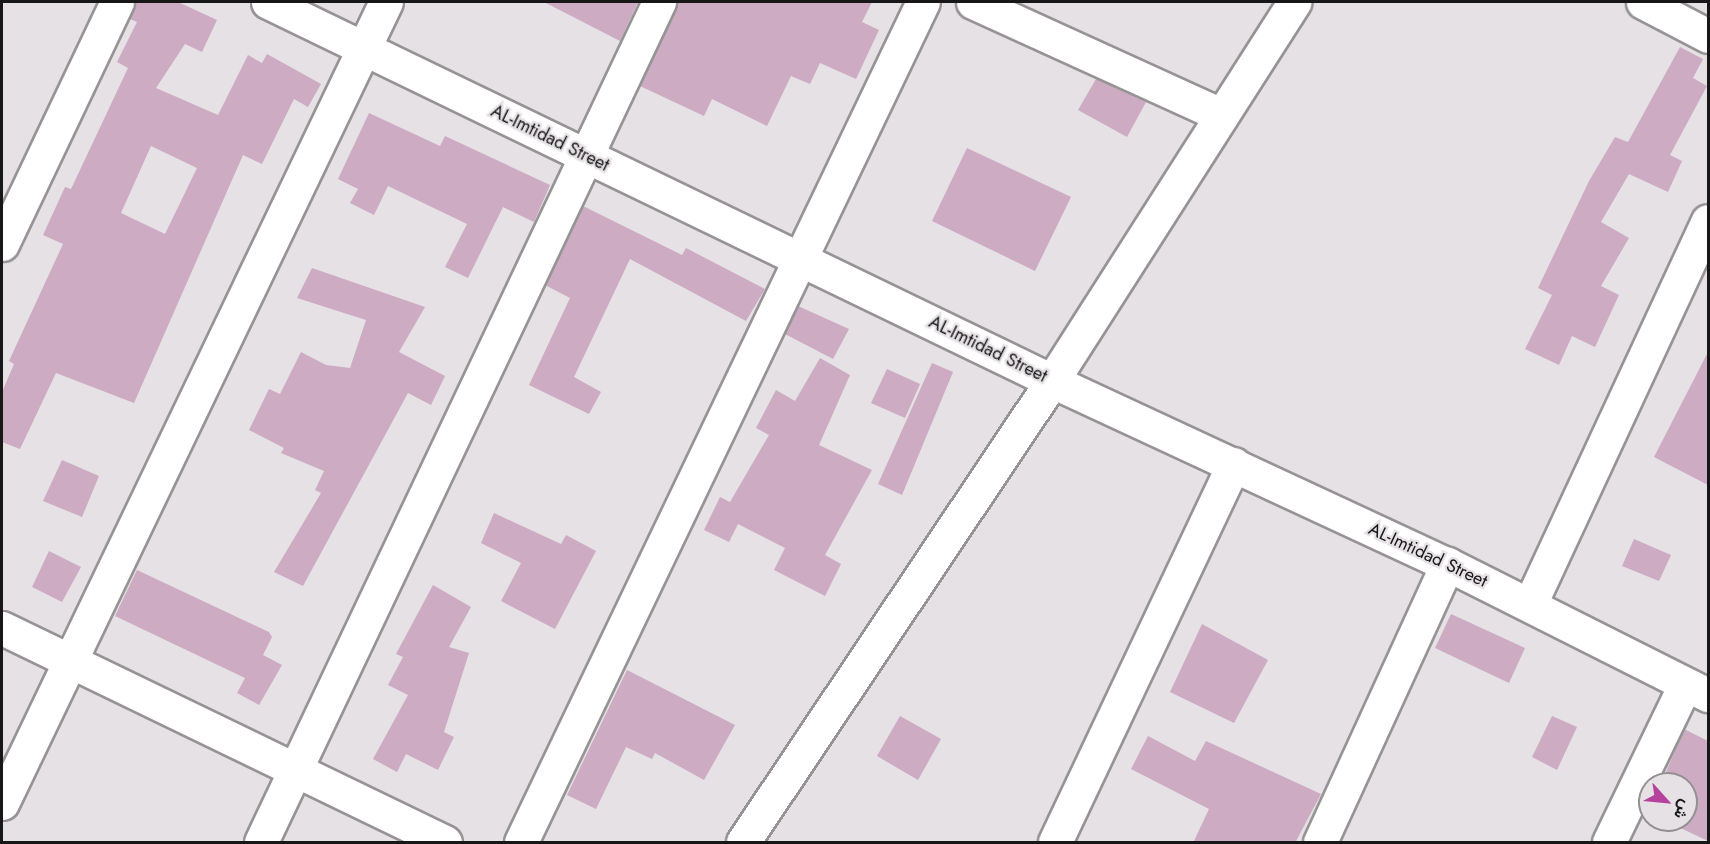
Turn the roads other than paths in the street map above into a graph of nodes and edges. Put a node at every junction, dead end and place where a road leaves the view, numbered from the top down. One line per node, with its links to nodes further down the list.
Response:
1 (117, 2): 14 (street)
2 (268, 2): 10 (street, AL-Imtidad Street)
3 (386, 2): 10 (street)
4 (659, 2): 12 (street)
5 (923, 2): 15 (street)
6 (973, 2): 11 (street)
7 (1294, 2): 11 (street)
8 (1643, 2): 9 (street)
9 (1708, 36)
10 (364, 47): 12 (street, AL-Imtidad Street); 21 (street)
11 (1221, 115): 16 (street)
12 (585, 155): 15 (street, AL-Imtidad Street); 23 (street)
13 (1708, 221): 19 (street)
14 (2, 243)
15 (801, 259): 16 (street, AL-Imtidad Street); 27 (street)
16 (1052, 381): 17 (street, AL-Imtidad Street); 28 (street)
17 (1234, 464): 18 (street, AL-Imtidad Street); 29 (street)
18 (1447, 564): 19 (street, AL-Imtidad Street); 30 (street)
19 (1530, 604): 22 (street, AL-Imtidad Street)
20 (2, 628): 21 (street)
21 (69, 661): 23 (street); 24 (street)
22 (1696, 690): 31 (street)
23 (295, 772): 25 (street); 26 (street)
24 (2, 803)
25 (261, 843)
26 (446, 843)
27 (521, 843)
28 (743, 843)
29 (1055, 843)
30 (1320, 843)
31 (1610, 843)

